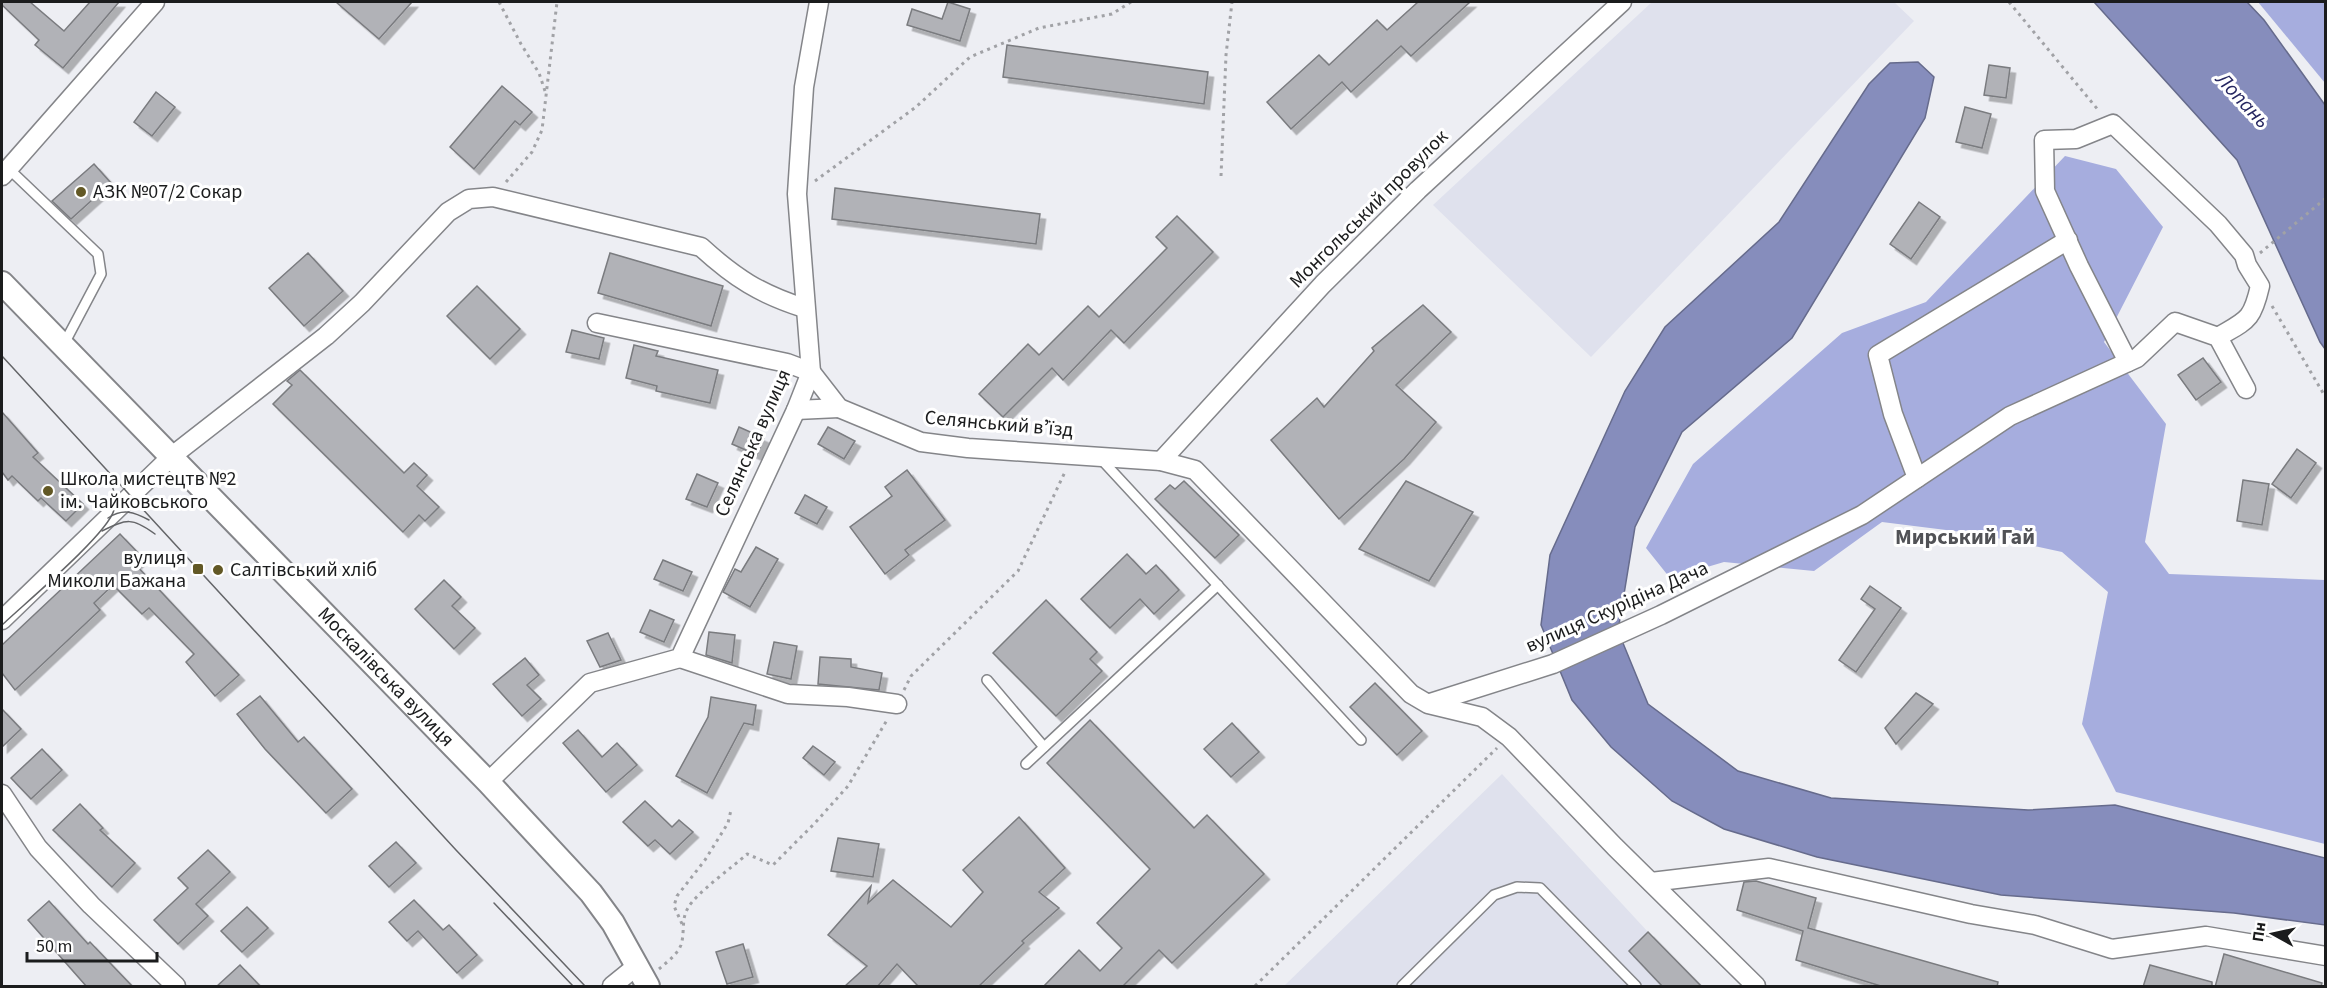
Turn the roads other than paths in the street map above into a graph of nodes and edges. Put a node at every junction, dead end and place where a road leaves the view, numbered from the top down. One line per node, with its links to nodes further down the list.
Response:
1 (155, 2): 4 (street)
2 (819, 2): 7 (street, Селянська вулиця)
3 (1622, 2): 18 (street, Монгольський провулок)
4 (5, 173): 10 (lane)
5 (2068, 240): 9 (street); 11 (street); 19 (street)
6 (2, 283): 10 (street, Москалівська вулиця)
7 (804, 308): 12 (street, Селянська вулиця); 16 (street)
8 (597, 323): 12 (street)
9 (2218, 337): 11 (street, вулиця Скурідіна Дача); 13 (street)
10 (63, 346): 16 (street, Москалівська вулиця)
11 (2128, 362): 19 (street, вулиця Скурідіна Дача)
12 (811, 372): 14 (street, Селянський вʼїзд); 15 (street, Селянська вулиця)
13 (2246, 389)
14 (839, 408): 15 (street, Селянський вʼїзд); 17 (street, Селянський вʼїзд)
15 (796, 410): 22 (street, Селянська вулиця)
16 (172, 456): 21 (street); 29 (street, Москалівська вулиця)
17 (1098, 456): 18 (street, Селянський вʼїзд); 20 (lane)
18 (1161, 461): 25 (street)
19 (1917, 478): 25 (street, вулиця Скурідіна Дача)
20 (1218, 585): 26 (lane); 27 (lane)
21 (2, 620)
22 (680, 658): 24 (street); 29 (street)
23 (987, 680): 27 (lane)
24 (897, 704)
25 (1428, 704): 31 (street)
26 (1361, 740)
27 (1044, 747): 28 (lane)
28 (1026, 764)
29 (489, 782): 33 (street, Москалівська вулиця)
30 (2, 794): 34 (street)
31 (1651, 882): 32 (street); 38 (street)
32 (2325, 956)
33 (644, 977): 35 (street)
34 (176, 987)
35 (612, 987)
36 (1402, 987): 37 (lane)
37 (1636, 987)
38 (1756, 987)

